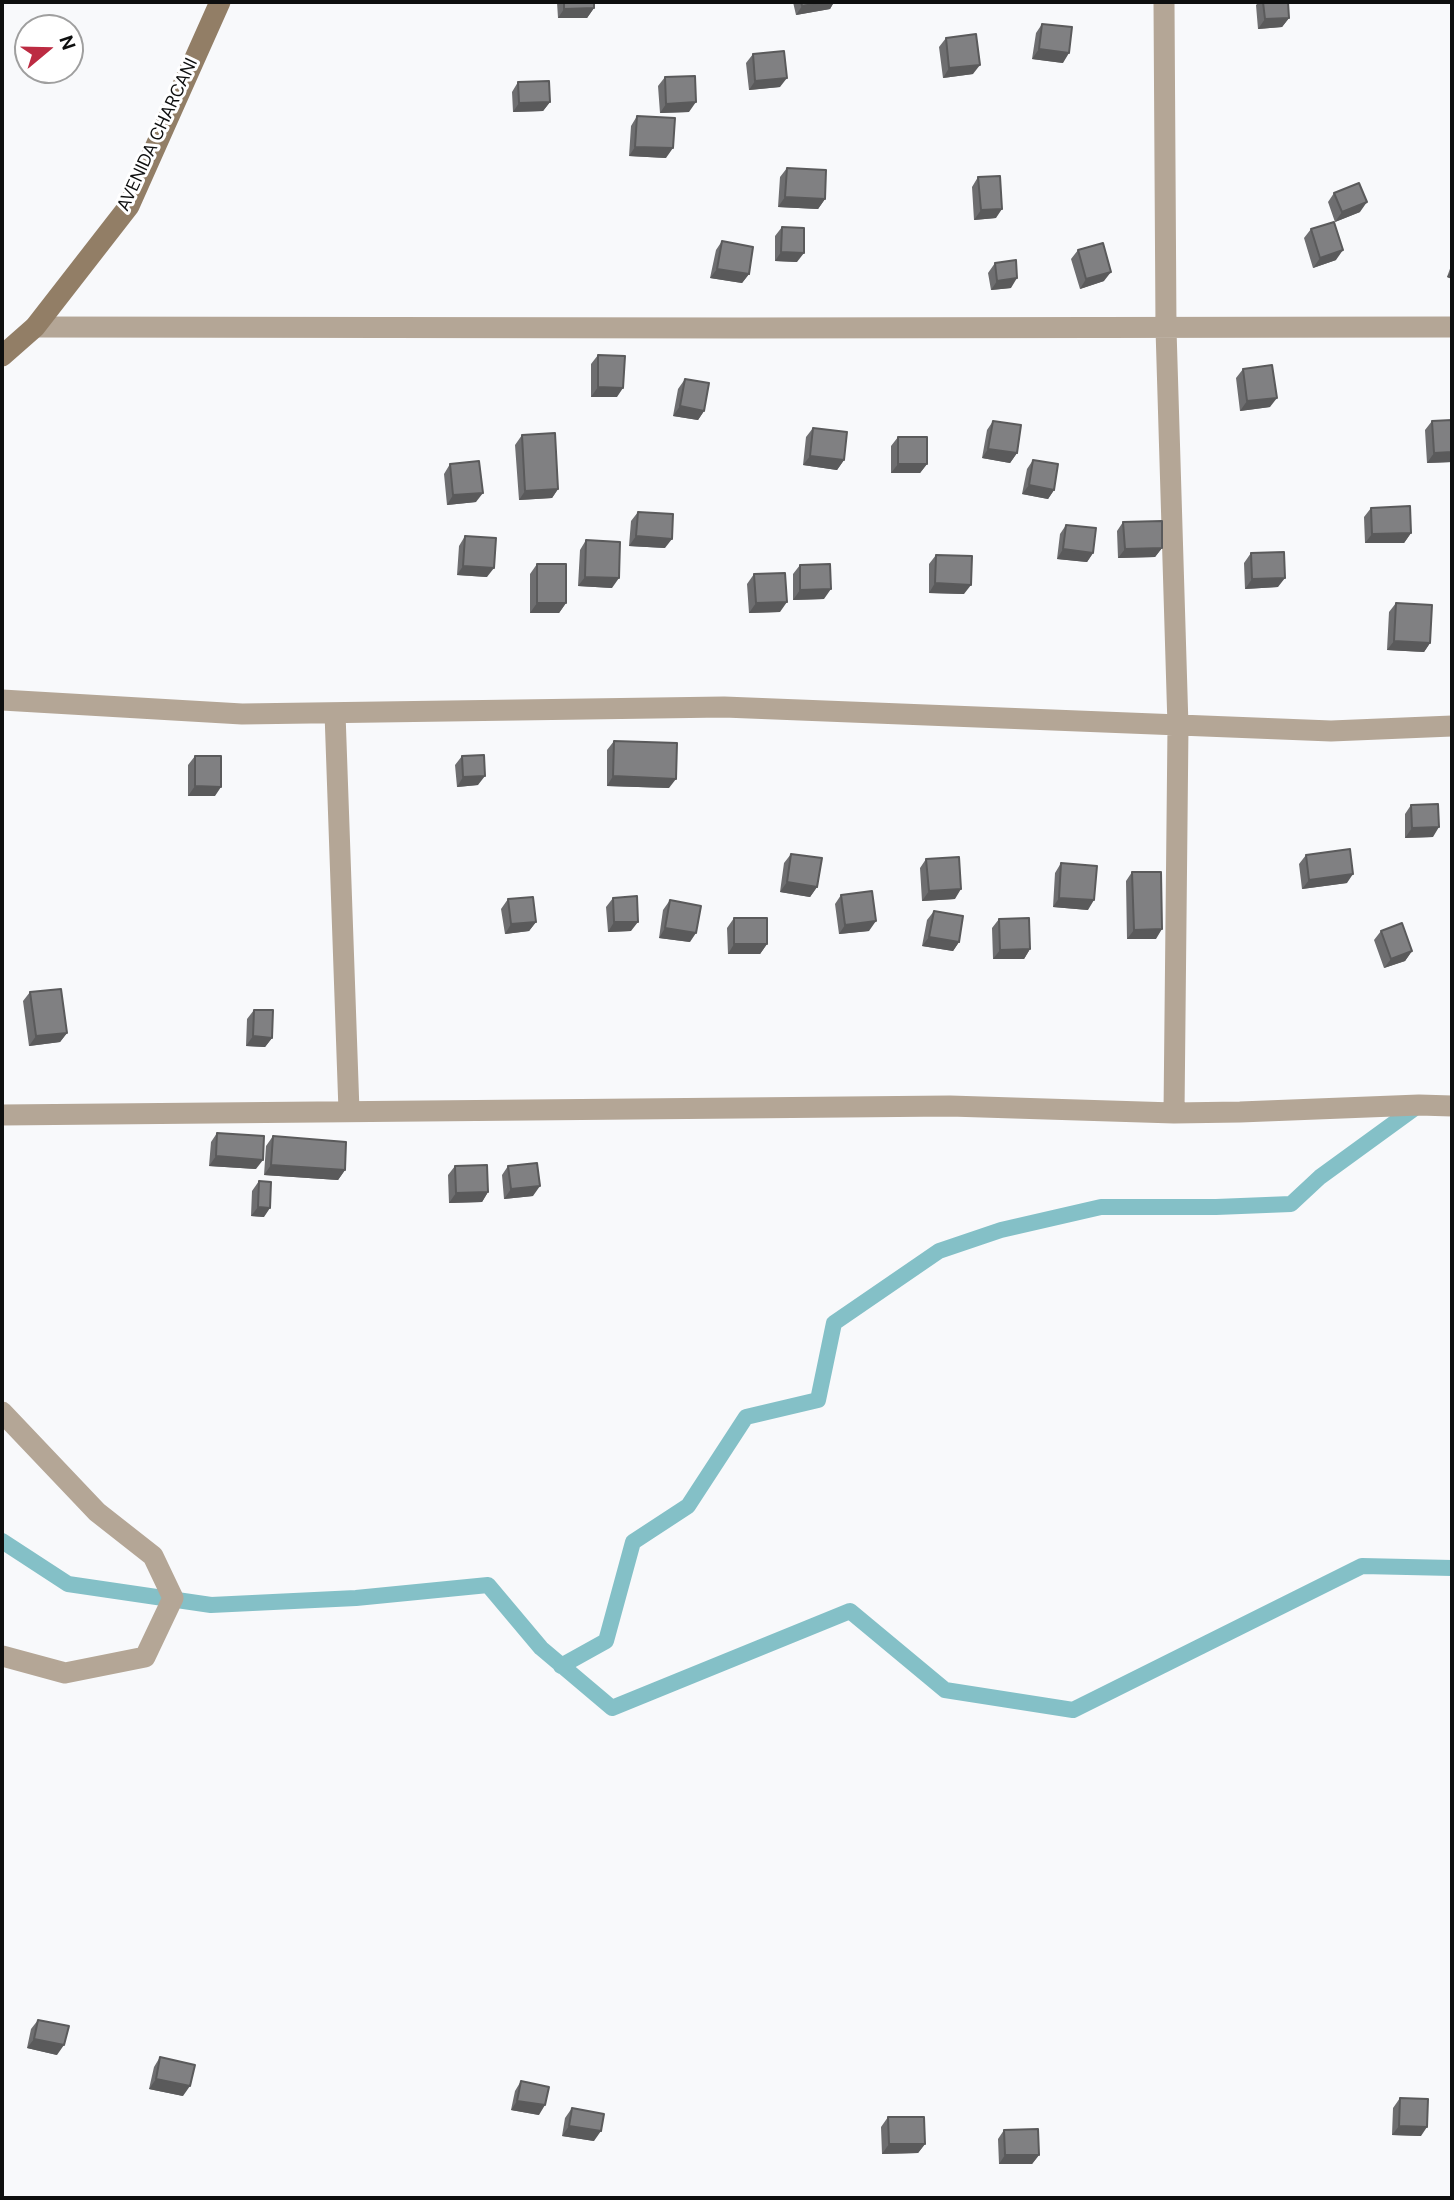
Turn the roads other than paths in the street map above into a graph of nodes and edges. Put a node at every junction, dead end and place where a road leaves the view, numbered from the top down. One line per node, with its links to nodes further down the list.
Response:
1 (220, 2): 3 (main road, AVENIDA CHARCANI)
2 (1164, 2): 5 (street)
3 (34, 327): 5 (street); 6 (main road, AVENIDA CHARCANI)
4 (1452, 327): 5 (street)
5 (1166, 329): 9 (street)
6 (2, 356)
7 (2, 700): 8 (street)
8 (335, 713): 9 (street); 12 (street)
9 (1178, 726): 10 (street); 13 (street)
10 (1452, 726)
11 (1452, 1106): 13 (street)
12 (349, 1111): 13 (street); 14 (street)
13 (1174, 1112)
14 (2, 1115)
15 (2, 1412): 16 (street)
16 (2, 1656)

